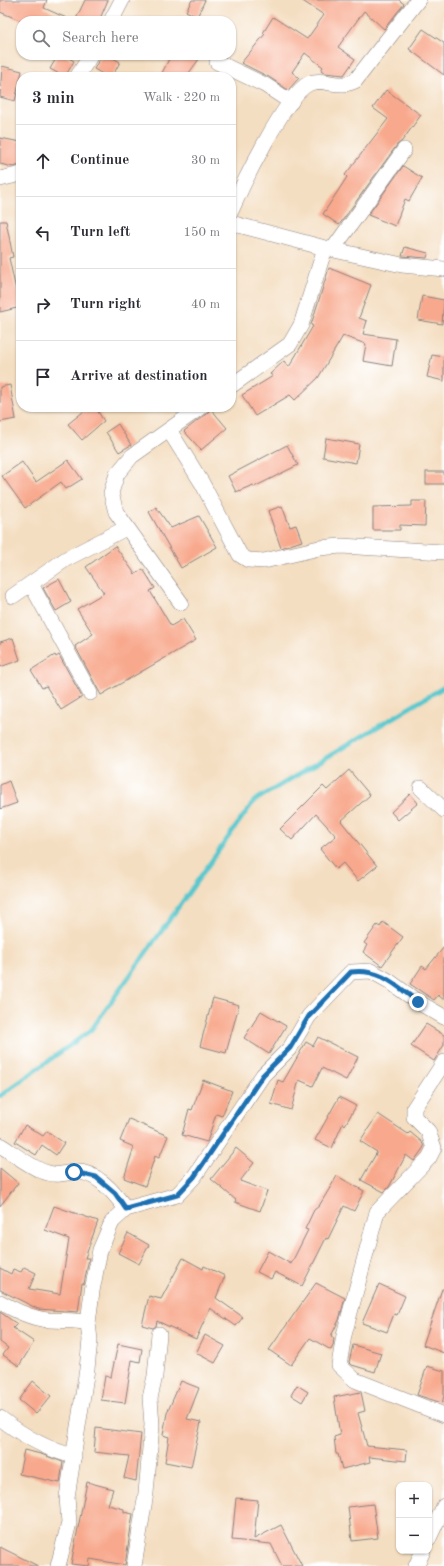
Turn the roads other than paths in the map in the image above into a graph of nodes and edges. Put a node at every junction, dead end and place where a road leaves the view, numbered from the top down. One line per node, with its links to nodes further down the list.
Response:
1 (122, 0): 3 (street)
2 (418, 0): 7 (street)
3 (114, 16)
4 (88, 60): 6 (street)
5 (217, 62): 7 (street)
6 (79, 72)
7 (291, 102): 11 (street)
8 (404, 150): 13 (street)
9 (16, 175): 10 (street)
10 (0, 179)
11 (236, 201)
12 (236, 224): 13 (street)
13 (329, 248): 14 (street); 15 (street)
14 (444, 269)
15 (236, 382)
16 (194, 412): 17 (street)
17 (169, 430): 18 (street); 19 (street)
18 (126, 528): 20 (street); 22 (street)
19 (444, 552)
20 (30, 584): 21 (street); 23 (street)
21 (13, 596)
22 (181, 603)
23 (90, 693)
24 (421, 788): 25 (street)
25 (444, 810)
26 (444, 1017): 29 (street)
27 (444, 1062): 33 (street)
28 (0, 1145): 29 (street)
29 (126, 1209): 31 (street)
30 (0, 1302): 31 (street)
31 (88, 1323): 35 (street)
32 (159, 1334): 40 (street)
33 (444, 1415)
34 (0, 1418): 35 (street)
35 (74, 1456): 39 (street)
36 (444, 1506): 37 (street)
37 (435, 1534)
38 (422, 1554): 41 (street)
39 (58, 1566)
40 (134, 1566)
41 (416, 1566)

